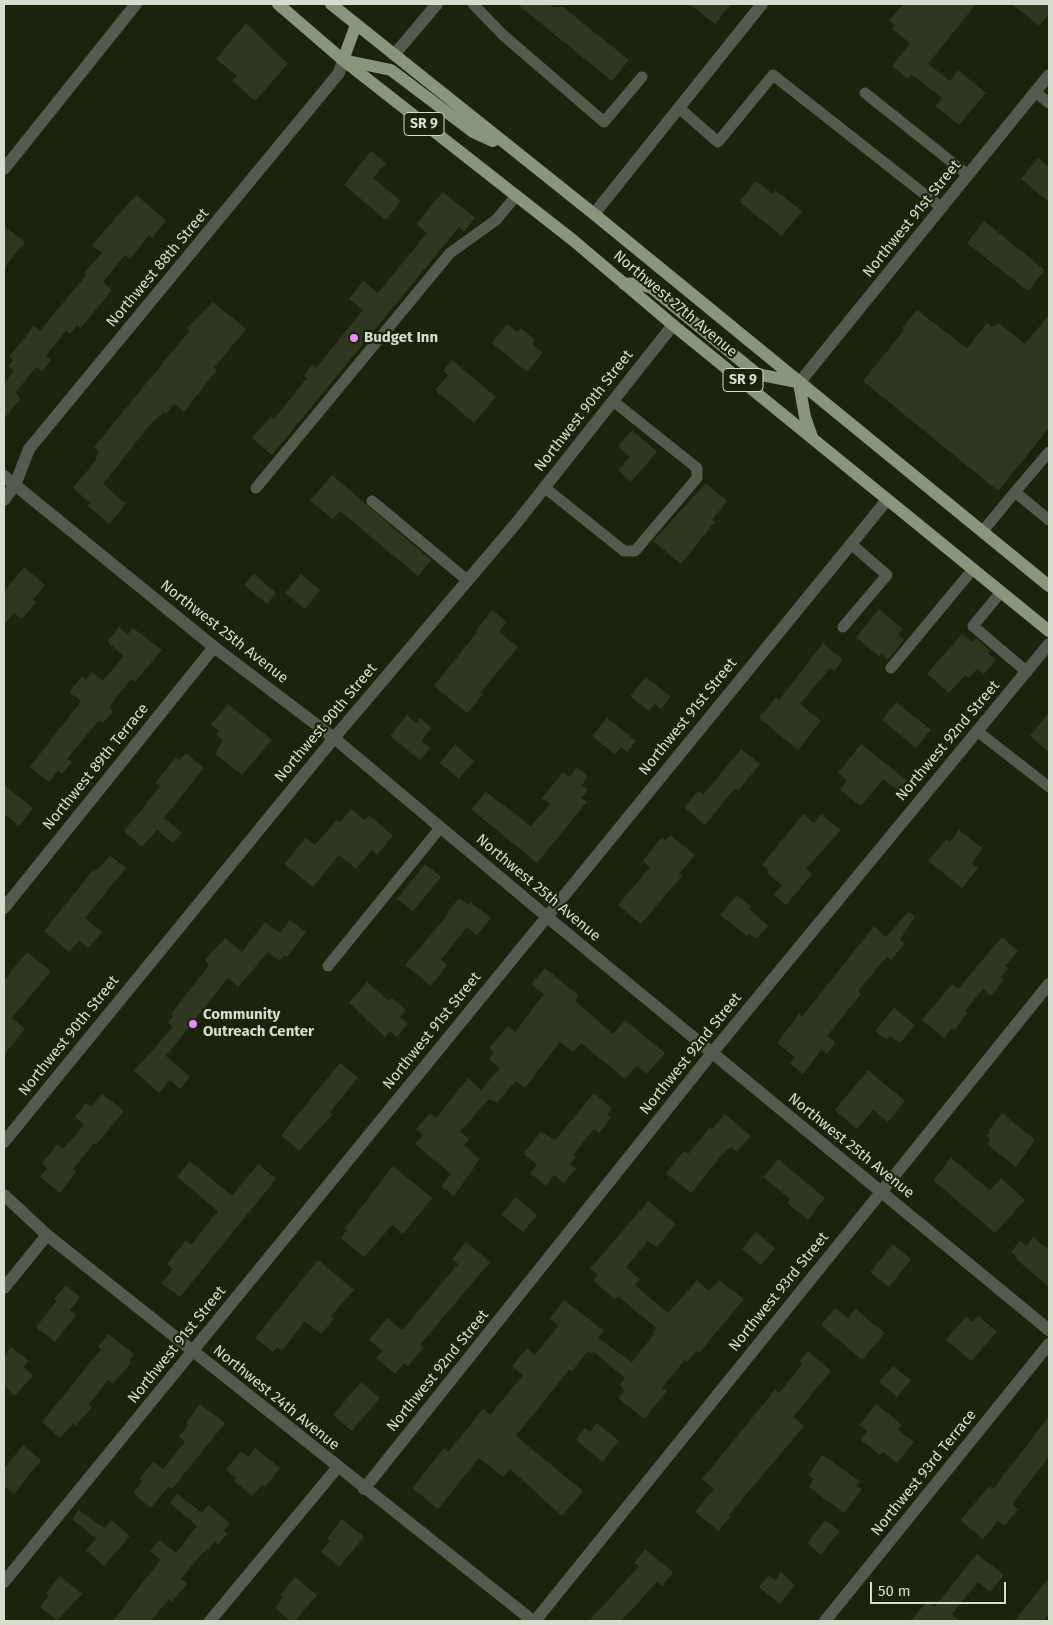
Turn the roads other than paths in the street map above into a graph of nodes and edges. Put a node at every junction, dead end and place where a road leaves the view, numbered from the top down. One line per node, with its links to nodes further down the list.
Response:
1 (136, 4): 17 (street)
2 (278, 4): 9 (main road, Northwest 27th Avenue / SR 9)
3 (331, 4): 7 (main road, Northwest 27th Avenue / SR 9)
4 (437, 4): 8 (street)
5 (473, 4): 11 (lane)
6 (762, 4): 15 (street)
7 (356, 25): 8 (main road, Northwest 27th Avenue / SR 9); 9 (main road)
8 (394, 55): 16 (main road, Northwest 27th Avenue / SR 9)
9 (344, 60): 16 (main road); 19 (main road, Northwest 27th Avenue / SR 9); 29 (street, Northwest 88th Street)
10 (1049, 75): 12 (street, Northwest 91st Street)
11 (642, 77)
12 (1035, 92): 14 (lane); 18 (street, Northwest 91st Street)
13 (865, 93): 18 (lane)
14 (1049, 103)
15 (678, 108): 20 (lane); 21 (street)
16 (511, 149): 21 (main road, Northwest 27th Avenue / SR 9)
17 (4, 170)
18 (968, 175): 20 (street, Northwest 91st Street)
19 (516, 196): 22 (main road, Northwest 27th Avenue / SR 9); 31 (lane)
20 (942, 208): 24 (street, Northwest 91st Street)
21 (594, 214): 24 (main road, Northwest 27th Avenue / SR 9)
22 (624, 284): 23 (main road, Northwest 27th Avenue / SR 9); 24 (main road)
23 (673, 325): 25 (street, Northwest 90th Street); 26 (main road, Northwest 27th Avenue / SR 9)
24 (799, 383): 26 (main road); 37 (main road, Northwest 27th Avenue / SR 9)
25 (612, 401): 30 (street, Northwest 90th Street); 30 (lane)
26 (812, 437): 34 (main road, Northwest 27th Avenue / SR 9)
27 (1049, 452): 32 (lane)
28 (4, 476): 29 (street, Northwest 25th Avenue)
29 (15, 485): 33 (street, Northwest 88th Street); 46 (street, Northwest 25th Avenue)
30 (544, 487): 40 (street, Northwest 90th Street)
31 (256, 488)
32 (1015, 492): 36 (lane); 37 (lane)
33 (4, 500)
34 (887, 500): 38 (street, Northwest 91st Street); 39 (main road, Northwest 27th Avenue / SR 9)
35 (372, 501): 40 (lane)
36 (1049, 520)
37 (982, 532): 41 (main road, Northwest 27th Avenue / SR 9)
38 (851, 544): 43 (lane); 54 (street, Northwest 91st Street)
39 (973, 569): 42 (main road, Northwest 27th Avenue / SR 9); 47 (lane)
40 (467, 580): 50 (street, Northwest 90th Street)
41 (1049, 586)
42 (1001, 592): 44 (main road, Northwest 27th Avenue / SR 9); 48 (lane)
43 (843, 626)
44 (1049, 631)
45 (1049, 644): 48 (street, Northwest 92nd Street)
46 (214, 646): 50 (street, Northwest 25th Avenue); 53 (street, Northwest 89th Terrace)
47 (891, 668)
48 (1026, 672): 49 (street, Northwest 92nd Street)
49 (977, 731): 51 (lane); 57 (street, Northwest 92nd Street)
50 (334, 738): 52 (street, Northwest 25th Avenue); 58 (street, Northwest 90th Street)
51 (1049, 787)
52 (440, 828): 54 (street, Northwest 25th Avenue); 55 (lane)
53 (4, 908)
54 (546, 916): 57 (street, Northwest 25th Avenue); 65 (street, Northwest 91st Street)
55 (328, 966)
56 (1049, 984): 59 (street, Northwest 93rd Street)
57 (712, 1053): 59 (street, Northwest 25th Avenue); 67 (street, Northwest 92nd Street)
58 (4, 1142)
59 (880, 1191): 63 (street, Northwest 25th Avenue); 70 (street, Northwest 93rd Street)
60 (4, 1195): 61 (street, Northwest 24th Avenue)
61 (47, 1235): 62 (street); 65 (street, Northwest 24th Avenue)
62 (4, 1288)
63 (1049, 1330)
64 (1049, 1344): 71 (street, Northwest 93rd Terrace)
65 (193, 1351): 66 (street, Northwest 24th Avenue); 68 (street, Northwest 91st Street)
66 (337, 1468): 67 (street, Northwest 24th Avenue); 69 (street)
67 (364, 1489): 70 (street, Northwest 24th Avenue)
68 (4, 1582)
69 (210, 1621)
70 (534, 1621)
71 (825, 1621)

